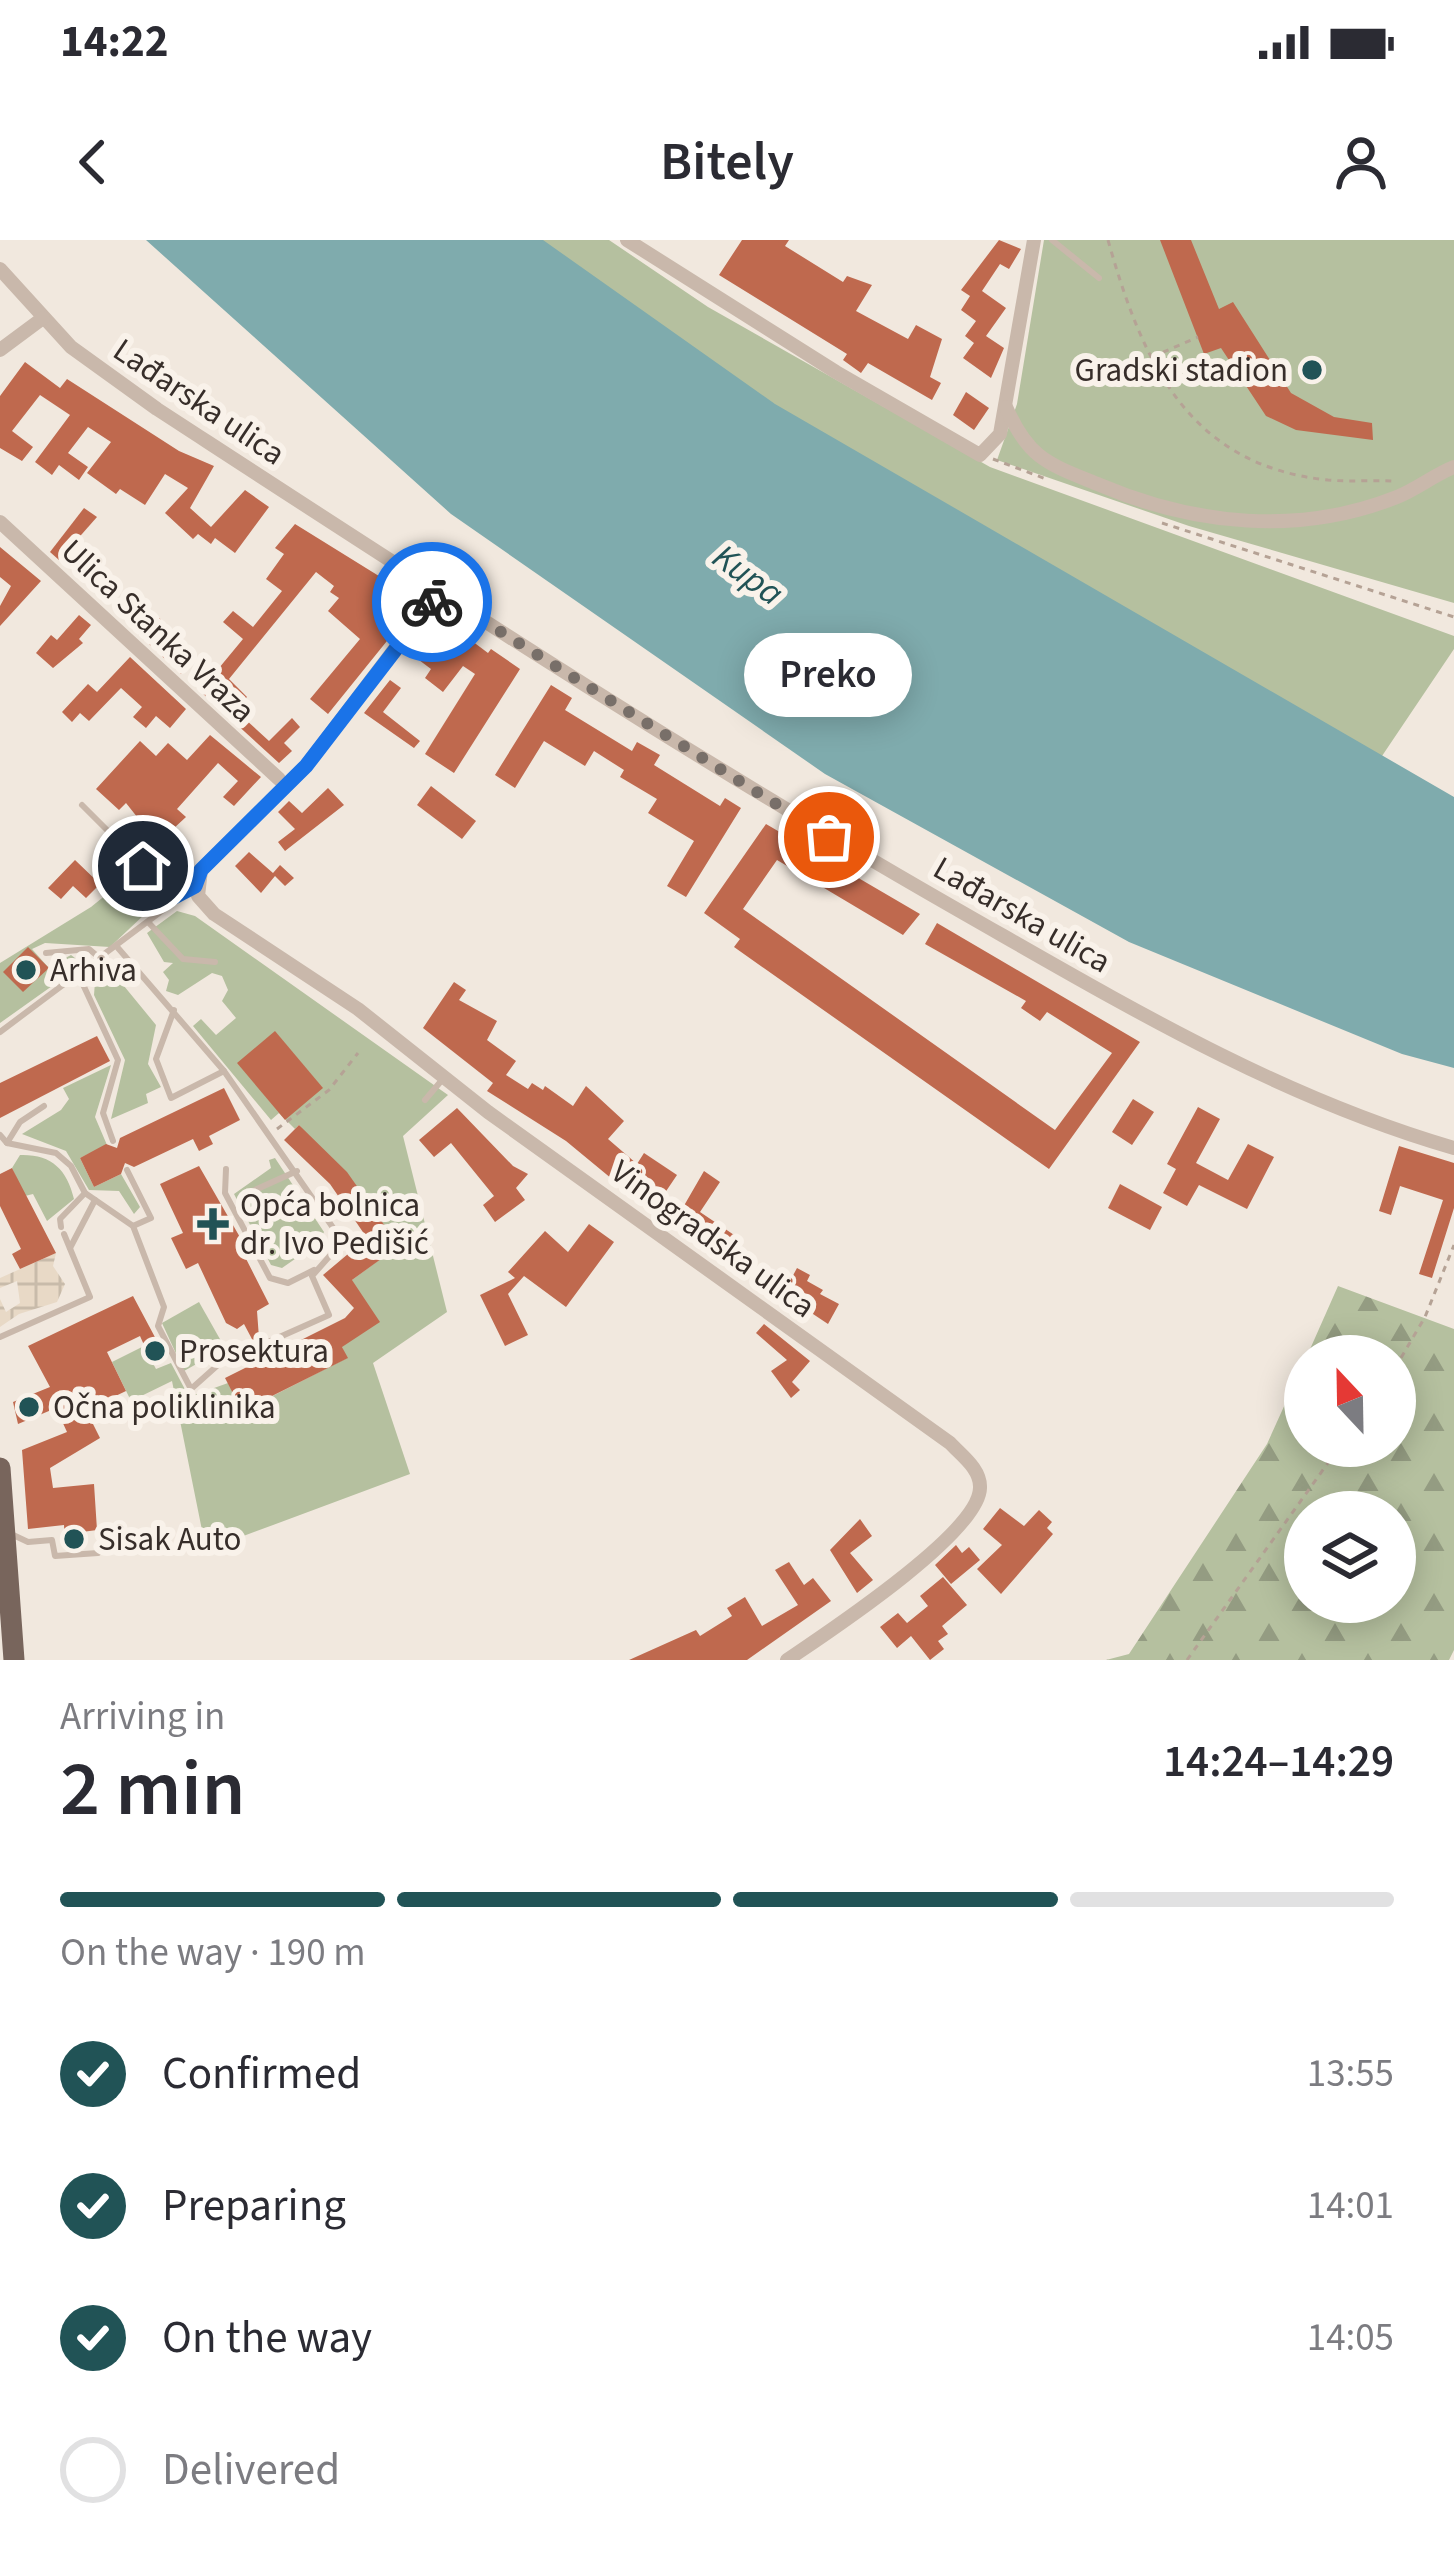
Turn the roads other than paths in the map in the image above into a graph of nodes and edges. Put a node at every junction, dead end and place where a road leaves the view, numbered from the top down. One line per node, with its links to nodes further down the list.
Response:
1 (627, 240): 8 (street)
2 (1034, 240): 8 (street)
3 (1052, 240): 5 (lane)
4 (0, 269): 6 (street, Lađarska ulica)
5 (1099, 278)
6 (43, 318): 7 (street); 11 (street, Lađarska ulica)
7 (0, 350)
8 (1004, 402): 9 (street)
9 (1454, 467)
10 (0, 522): 12 (street, Ulica Stanka Vraza)
11 (437, 592): 14 (street); 31 (street, Lađarska ulica)
12 (279, 779)
13 (82, 805): 15 (lane)
14 (195, 886): 15 (lane); 25 (street, Vinogradska ulica)
15 (174, 897): 16 (lane)
16 (148, 922): 17 (lane); 20 (lane)
17 (118, 948): 19 (lane); 22 (lane)
18 (46, 953): 19 (lane)
19 (102, 960): 21 (lane)
20 (215, 962)
21 (79, 977): 23 (lane); 29 (lane)
22 (174, 1010): 24 (lane); 24 (lane)
23 (0, 1032)
24 (224, 1071): 34 (lane)
25 (446, 1076): 26 (lane); 46 (street, Vinogradska ulica)
26 (424, 1100)
27 (44, 1106): 30 (lane)
28 (0, 1135): 30 (lane)
29 (113, 1142)
30 (7, 1143): 35 (lane)
31 (1454, 1148)
32 (226, 1169): 40 (lane)
33 (127, 1170): 38 (lane)
34 (297, 1171): 36 (lane); 40 (lane)
35 (85, 1193): 37 (lane); 39 (lane)
36 (246, 1194)
37 (95, 1200): 38 (lane); 39 (lane)
38 (133, 1226): 40 (lane)
39 (70, 1248): 41 (lane)
40 (314, 1270)
41 (0, 1336)
42 (0, 1468): 43 (main road)
43 (6, 1534): 44 (lane); 45 (main road)
44 (98, 1552)
45 (14, 1660)
46 (788, 1660)

